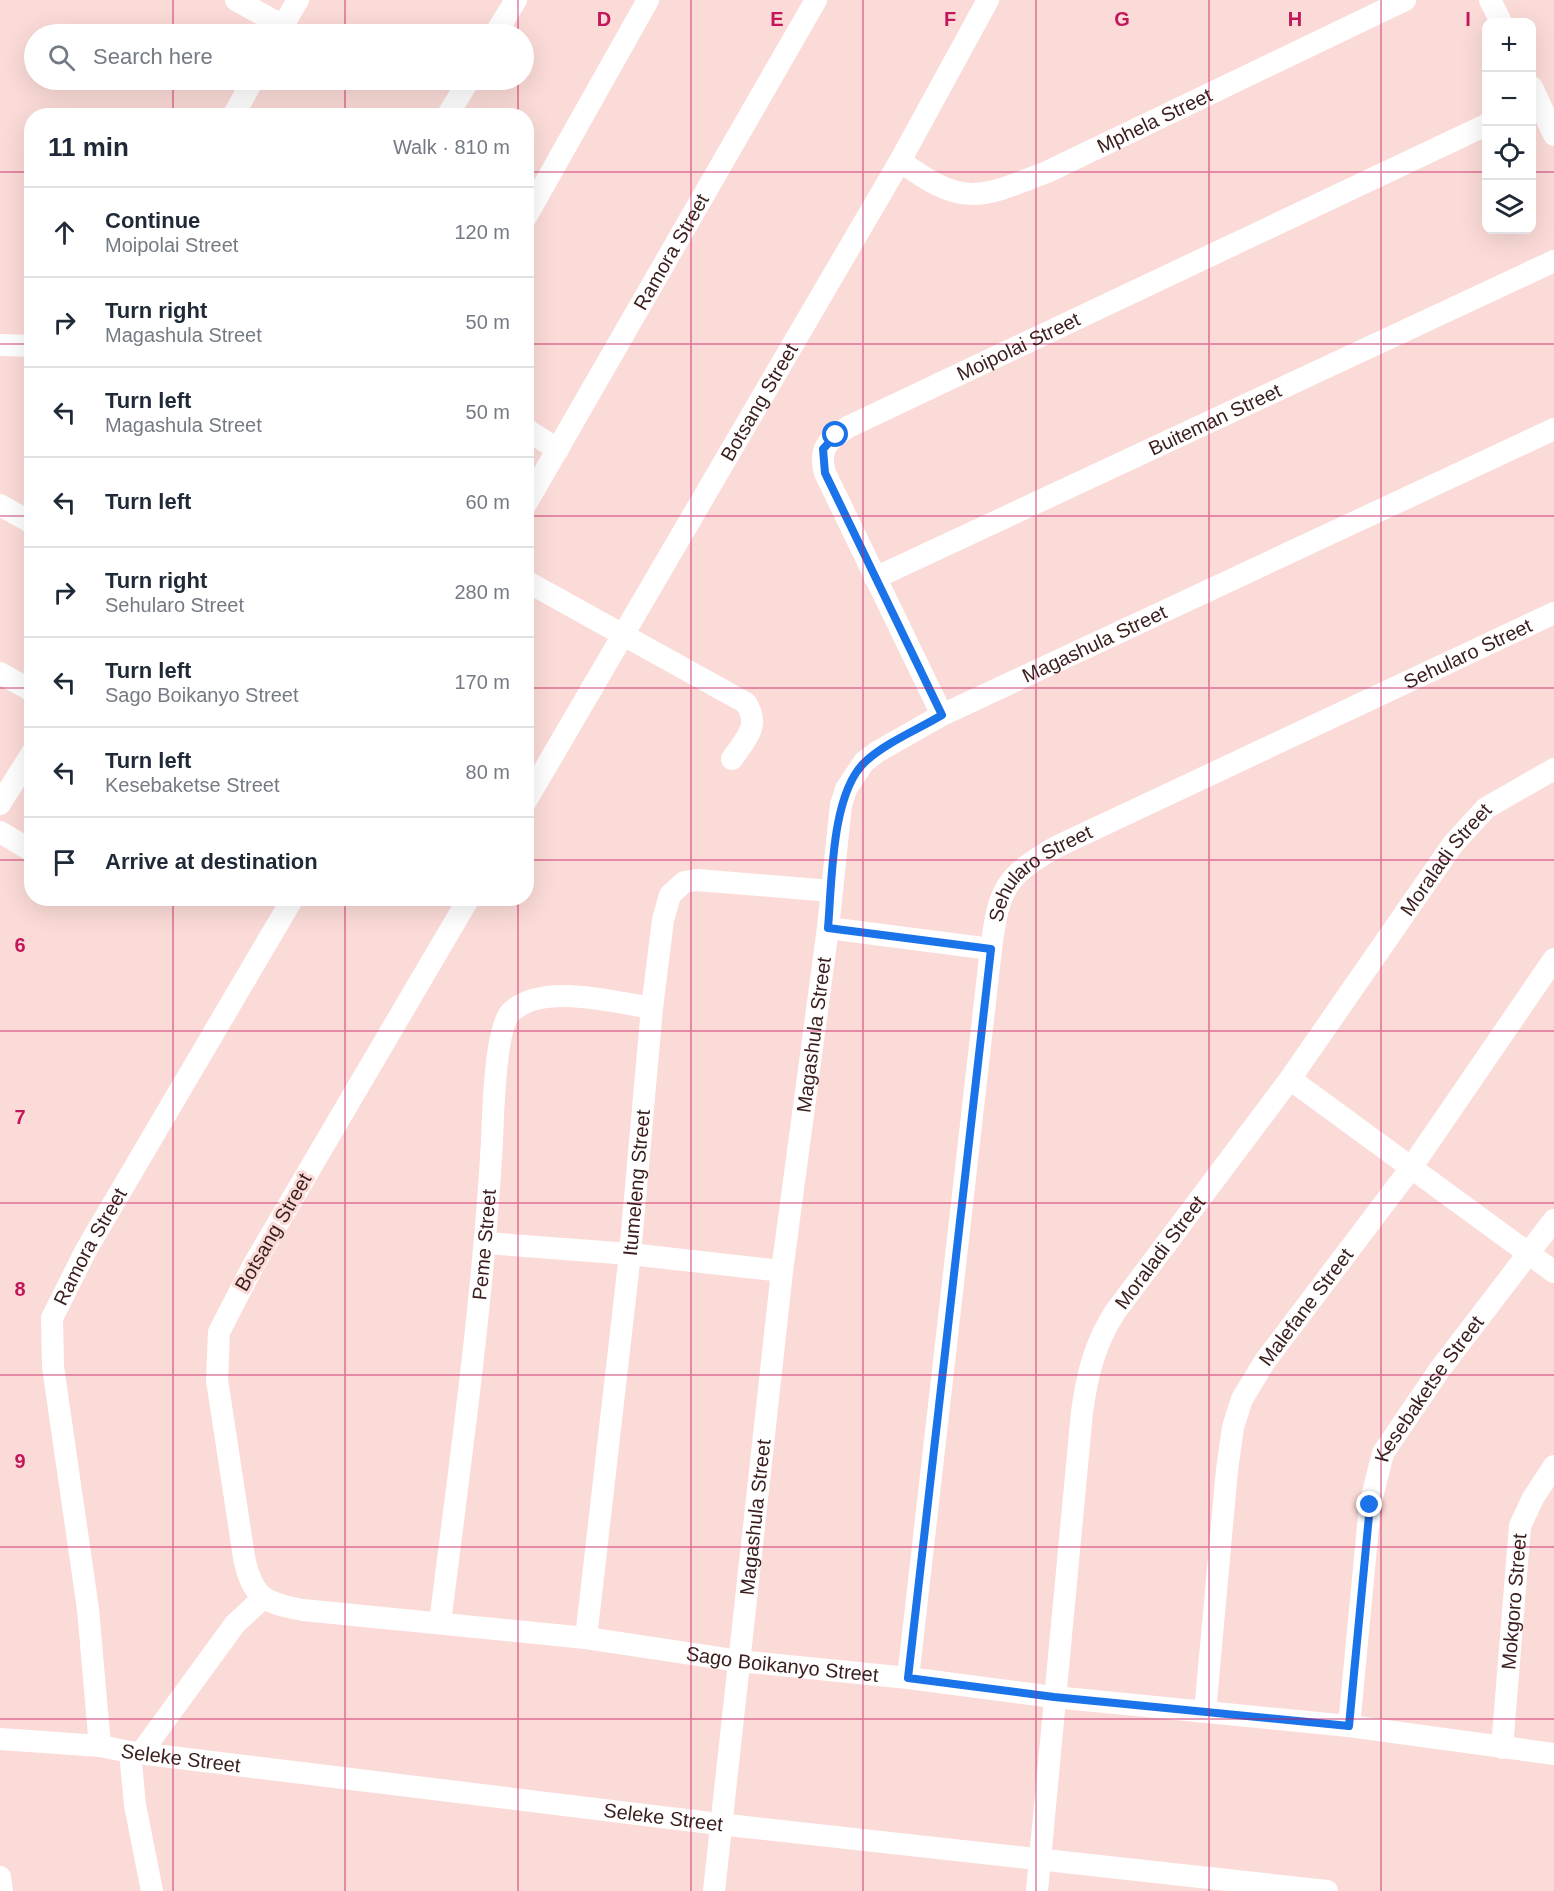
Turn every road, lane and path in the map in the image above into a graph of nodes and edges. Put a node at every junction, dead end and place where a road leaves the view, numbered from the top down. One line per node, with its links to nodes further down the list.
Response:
1 (236, 0): 10 (street)
2 (298, 0): 11 (street)
3 (516, 0): 12 (street)
4 (648, 0): 21 (street)
5 (816, 0): 27 (street, Ramora Street)
6 (988, 0): 20 (street, Botsang Street)
7 (1405, 0): 20 (street, Mphela Street)
8 (1490, 0): 9 (street)
9 (1499, 18)
10 (272, 24)
11 (284, 24)
12 (501, 24)
13 (247, 90): 16 (street)
14 (463, 90): 17 (street)
15 (1536, 101): 19 (street)
16 (237, 108)
17 (452, 108)
18 (1484, 126): 31 (street, Moipolai Street)
19 (1554, 135)
20 (900, 161): 34 (street, Botsang Street)
21 (534, 203)
22 (1554, 261): 31 (street, Buiteman Street)
23 (0, 345): 24 (street)
24 (24, 346)
25 (1554, 429): 37 (street, Magashula Street)
26 (534, 434): 27 (street)
27 (558, 450): 28 (street, Ramora Street)
28 (534, 490)
29 (0, 505): 30 (street)
30 (24, 518)
31 (875, 578): 37 (street, Moipolai Street)
32 (534, 585): 34 (street)
33 (1554, 613): 49 (street, Sehularo Street)
34 (624, 637): 38 (street); 41 (street, Botsang Street)
35 (0, 673): 36 (street)
36 (24, 686)
37 (942, 715): 45 (street, Magashula Street)
38 (732, 759)
39 (24, 766): 42 (street)
40 (1554, 769): 52 (street, Moraladi Street)
41 (534, 788)
42 (0, 804)
43 (0, 832): 44 (street)
44 (24, 846)
45 (831, 891): 48 (street, Magashula Street); 51 (street, Itumeleng Street)
46 (288, 906): 70 (street, Ramora Street)
47 (464, 906): 61 (street, Botsang Street)
48 (828, 928): 49 (street); 58 (street, Magashula Street)
49 (991, 949): 65 (street, Sehularo Street)
50 (1554, 959): 53 (street, Malefane Street)
51 (652, 1008): 55 (street, Peme Street); 56 (street, Itumeleng Street)
52 (1290, 1079): 53 (street); 66 (street, Moraladi Street)
53 (1411, 1168): 57 (street); 67 (street, Malefane Street)
54 (1554, 1220): 57 (street, Kesebaketse Street)
55 (486, 1243): 56 (street); 62 (street, Peme Street)
56 (630, 1254): 58 (street); 63 (street, Itumeleng Street)
57 (1529, 1254): 59 (street); 68 (street, Kesebaketse Street)
58 (782, 1272): 64 (street, Magashula Street)
59 (1554, 1272)
60 (1554, 1466): 71 (street, Mokgoro Street)
61 (263, 1598): 62 (street, Sago Boikanyo Street); 72 (street)
62 (440, 1623): 63 (street, Sago Boikanyo Street)
63 (586, 1638): 64 (street, Sago Boikanyo Street)
64 (739, 1661): 65 (street, Sago Boikanyo Street); 74 (street, Magashula Street)
65 (908, 1678): 66 (street, Sago Boikanyo Street)
66 (1054, 1697): 67 (street, Sago Boikanyo Street); 75 (street, Moraladi Street)
67 (1205, 1712): 68 (street, Sago Boikanyo Street)
68 (1349, 1726): 71 (street, Sago Boikanyo Street)
69 (0, 1739): 70 (street, Seleke Street)
70 (100, 1746): 72 (street, Seleke Street)
71 (1502, 1748): 73 (street, Sago Boikanyo Street)
72 (135, 1753): 74 (street, Seleke Street); 78 (street)
73 (1554, 1754)
74 (719, 1824): 75 (street, Seleke Street); 79 (street, Magashula Street)
75 (1041, 1860): 80 (street, Moraladi Street); 81 (street, Seleke Street)
76 (0, 1877): 77 (street)
77 (2, 1891)
78 (152, 1891)
79 (714, 1891)
80 (1037, 1891)
81 (1327, 1891)

